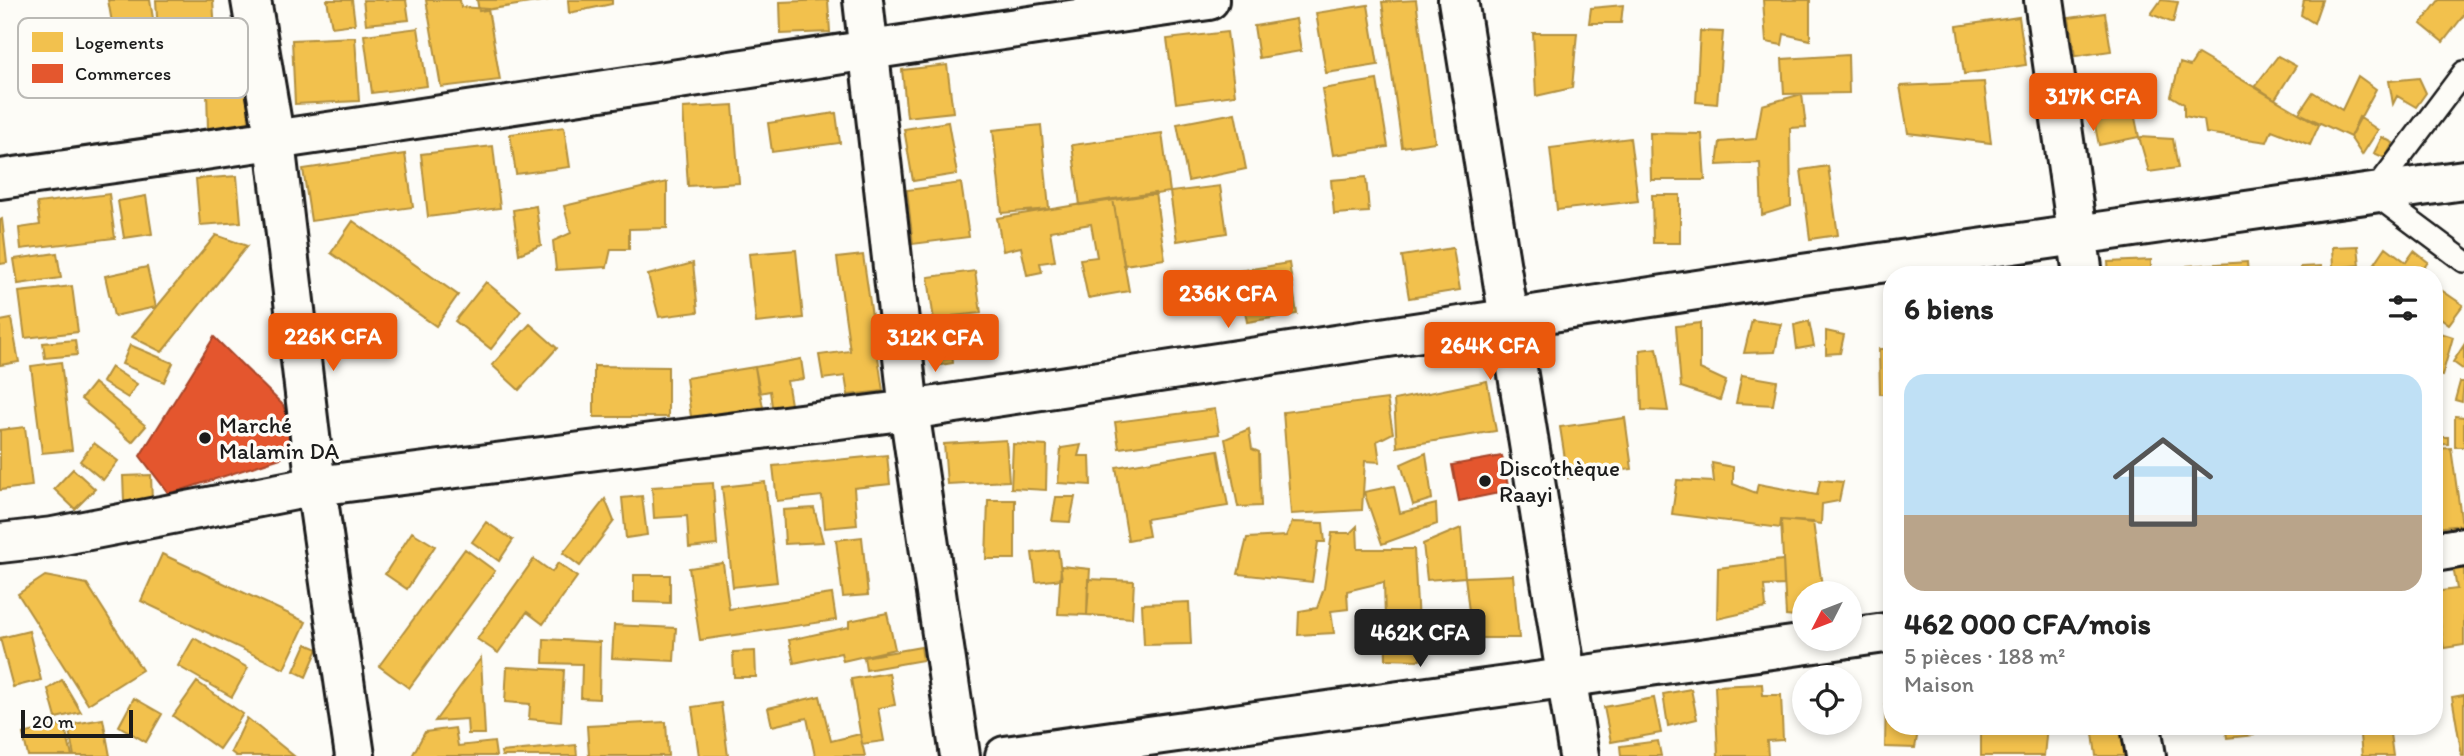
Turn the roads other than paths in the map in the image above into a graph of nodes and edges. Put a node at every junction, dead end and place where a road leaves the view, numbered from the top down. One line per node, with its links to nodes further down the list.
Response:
1 (251, 0): 8 (street)
2 (863, 0): 6 (street)
3 (1209, 0): 6 (street)
4 (1458, 0): 15 (street)
5 (2044, 0): 12 (street)
6 (870, 48): 8 (street); 16 (street)
7 (2464, 72): 11 (lane)
8 (275, 142): 9 (street); 17 (street)
9 (0, 179)
10 (2464, 180): 11 (street)
11 (2374, 192): 12 (street); 13 (lane)
12 (2078, 233): 14 (street); 15 (street)
13 (2464, 261)
14 (2082, 266)
15 (1509, 317): 16 (street); 24 (street)
16 (909, 410): 17 (street); 27 (street)
17 (316, 486): 18 (street); 26 (street)
18 (0, 543)
19 (2464, 547): 20 (street)
20 (2443, 550)
21 (1883, 633): 22 (street)
22 (1862, 636)
23 (1792, 646): 24 (street)
24 (1567, 679): 28 (street); 29 (street)
25 (2142, 735): 30 (street)
26 (355, 756)
27 (960, 756)
28 (1005, 756)
29 (1579, 756)
30 (2146, 756)

